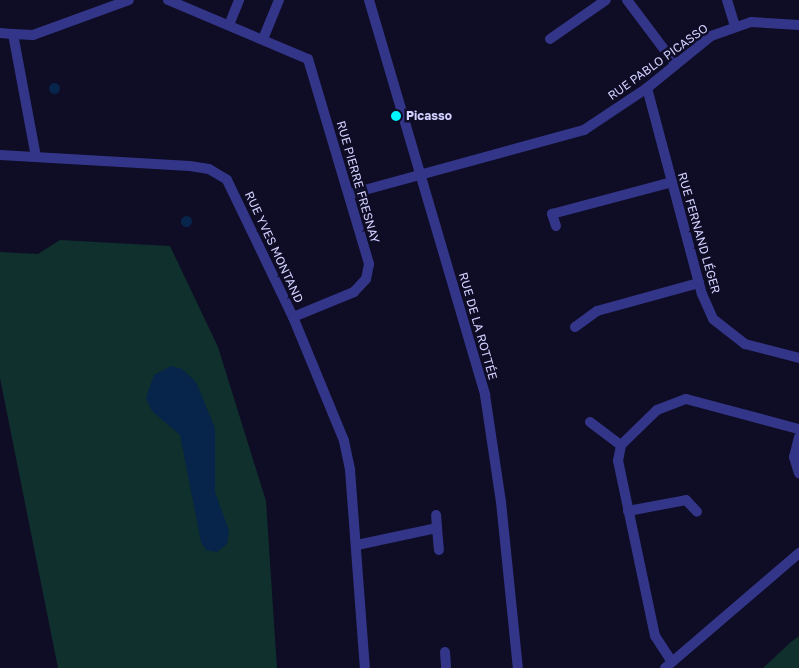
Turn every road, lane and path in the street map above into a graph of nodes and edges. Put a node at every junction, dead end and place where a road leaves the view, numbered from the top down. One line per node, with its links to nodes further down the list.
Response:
1 (129, 0): 13 (street)
2 (168, 0): 9 (street, RUE PIERRE FRESNAY)
3 (239, 0): 9 (street)
4 (279, 0): 14 (street)
5 (369, 0): 20 (street, RUE DE LA ROTTÉE)
6 (606, 0): 15 (street)
7 (627, 0): 16 (street)
8 (727, 0): 11 (street)
9 (229, 25): 14 (street, RUE PIERRE FRESNAY)
10 (799, 25): 11 (street, RUE PABLO PICASSO)
11 (735, 26): 16 (street, RUE PABLO PICASSO)
12 (0, 33): 13 (street)
13 (13, 34): 19 (street)
14 (263, 39): 22 (street, RUE PIERRE FRESNAY)
15 (550, 39)
16 (676, 65): 17 (street, RUE PABLO PICASSO)
17 (648, 88): 20 (street, RUE PABLO PICASSO); 21 (street, RUE FERNAND LÉGER)
18 (0, 155): 19 (street, RUE YVES MONTAND)
19 (36, 157): 25 (street, RUE YVES MONTAND)
20 (422, 175): 22 (street, RUE PABLO PICASSO); 44 (street, RUE DE LA ROTTÉE)
21 (672, 182): 23 (street); 24 (street, RUE FERNAND LÉGER)
22 (350, 194): 25 (street, RUE PIERRE FRESNAY)
23 (556, 226)
24 (699, 284): 26 (street); 27 (street, RUE FERNAND LÉGER)
25 (293, 317): 37 (street, RUE YVES MONTAND)
26 (575, 327)
27 (799, 358)
28 (590, 422): 31 (street)
29 (799, 429): 31 (street)
30 (799, 437): 32 (street)
31 (622, 445): 33 (street)
32 (799, 473)
33 (628, 512): 34 (street); 41 (street)
34 (697, 512)
35 (436, 515): 36 (street)
36 (438, 528): 37 (street); 38 (street)
37 (356, 545): 42 (street, RUE YVES MONTAND)
38 (439, 550)
39 (799, 553): 41 (street)
40 (445, 652): 43 (street)
41 (668, 665)
42 (365, 668)
43 (446, 668)
44 (518, 668)

